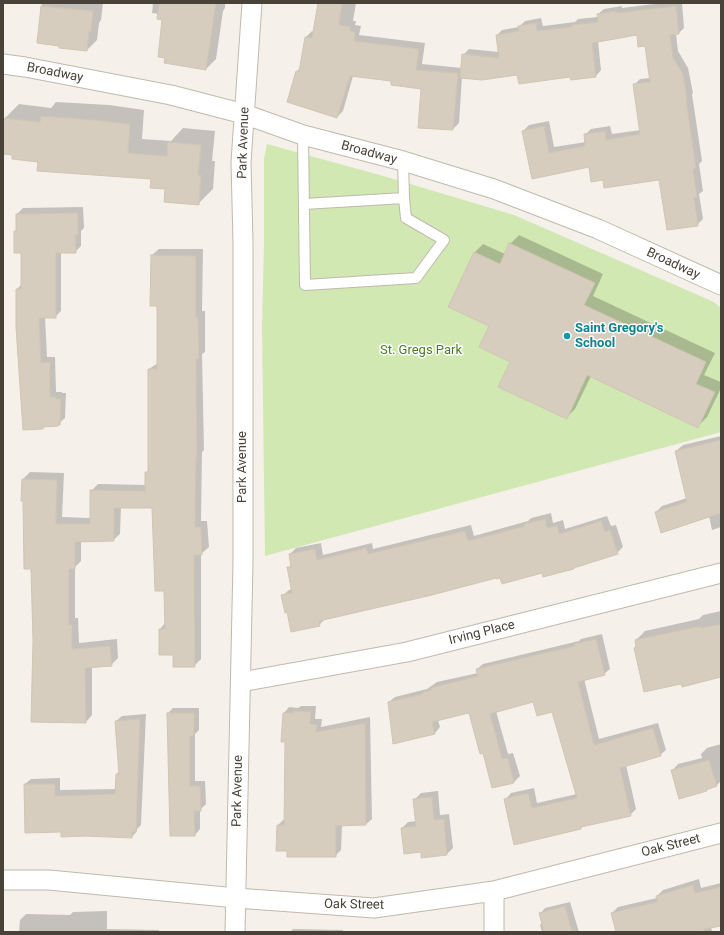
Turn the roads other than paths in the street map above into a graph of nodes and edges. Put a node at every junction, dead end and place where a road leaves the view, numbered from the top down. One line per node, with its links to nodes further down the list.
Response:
1 (252, 3): 3 (street, Park Avenue)
2 (3, 64): 3 (street, Broadway)
3 (244, 114): 4 (street, Broadway); 10 (street, Park Avenue)
4 (303, 135): 5 (street, Broadway); 7 (lane)
5 (403, 162): 6 (lane); 8 (street, Broadway)
6 (404, 198): 7 (lane); 7 (lane)
7 (304, 204)
8 (721, 285)
9 (721, 572): 10 (street, Irving Place)
10 (241, 682): 14 (street, Park Avenue)
11 (721, 833): 13 (street, Oak Street)
12 (3, 880): 14 (street, Oak Street)
13 (494, 891): 14 (street, Oak Street); 16 (street)
14 (236, 898): 15 (street, Park Avenue)
15 (235, 932)
16 (494, 932)

